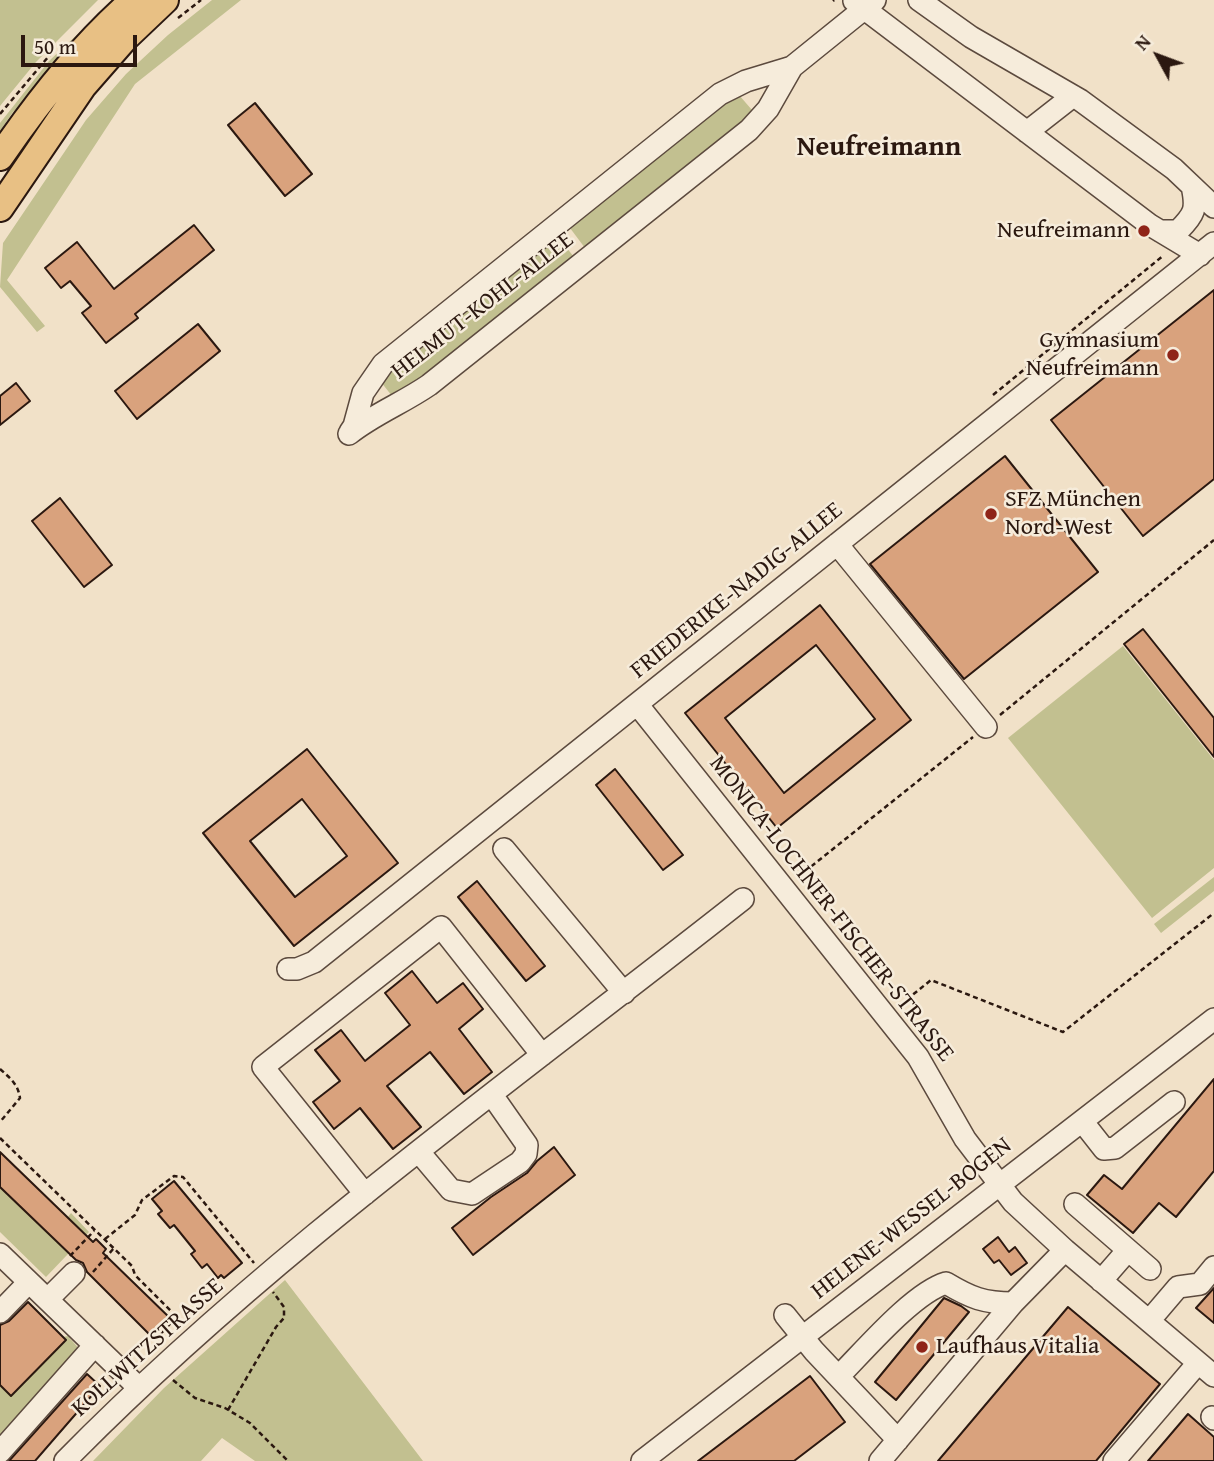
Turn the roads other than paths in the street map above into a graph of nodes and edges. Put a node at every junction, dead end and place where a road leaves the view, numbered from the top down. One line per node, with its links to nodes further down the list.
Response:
1 (134, 0): 8 (main road)
2 (165, 0): 11 (main road)
3 (919, 0): 6 (street)
4 (864, 3): 5 (street, HELMUT-KOHL-ALLEE); 7 (street)
5 (792, 67): 5 (street, HELMUT-KOHL-ALLEE)
6 (1073, 96): 7 (street); 9 (street)
7 (1027, 132): 12 (street)
8 (0, 157)
9 (1192, 186): 10 (street); 12 (street)
10 (1214, 206)
11 (0, 208)
12 (1160, 231): 13 (street)
13 (1207, 249): 14 (street, FRIEDERIKE-NADIG-ALLEE)
14 (837, 544): 15 (street, FRIEDERIKE-NADIG-ALLEE); 16 (street)
15 (637, 704): 19 (street, FRIEDERIKE-NADIG-ALLEE); 27 (street, MONICA-LOCHNER-FISCHER-STRASSE)
16 (986, 727)
17 (504, 849): 20 (street)
18 (743, 899): 20 (street, KOLLWITZSTRASSE)
19 (288, 969)
20 (624, 993): 22 (street, KOLLWITZSTRASSE)
21 (1211, 1026): 25 (street, HELENE-WESSEL-BOGEN)
22 (542, 1055): 23 (street, KOLLWITZSTRASSE); 28 (street)
23 (492, 1094): 26 (street, KOLLWITZSTRASSE); 26 (street)
24 (1174, 1102): 25 (street)
25 (1082, 1121): 27 (street, HELENE-WESSEL-BOGEN)
26 (419, 1152): 28 (street, KOLLWITZSTRASSE)
27 (999, 1185): 31 (street, MONICA-LOCHNER-FISCHER-STRASSE); 43 (street, HELENE-WESSEL-BOGEN)
28 (365, 1194): 47 (street, KOLLWITZSTRASSE)
29 (1075, 1204): 30 (street)
30 (1128, 1250): 34 (street); 36 (street)
31 (1065, 1251): 36 (street, MONICA-LOCHNER-FISCHER-STRASSE); 39 (street)
32 (0, 1254): 37 (street)
33 (1214, 1267): 42 (street)
34 (1150, 1269)
35 (74, 1273): 38 (street)
36 (1101, 1281): 42 (street, MONICA-LOCHNER-FISCHER-STRASSE)
37 (29, 1282): 38 (street); 40 (street)
38 (48, 1299): 44 (street)
39 (1013, 1303): 46 (street); 48 (street)
40 (0, 1312)
41 (785, 1315): 43 (street)
42 (1149, 1321): 45 (street, MONICA-LOCHNER-FISCHER-STRASSE)
43 (803, 1336): 46 (street); 51 (street, HELENE-WESSEL-BOGEN)
44 (95, 1345): 47 (street); 49 (street)
45 (1210, 1372): 53 (street)
46 (838, 1376): 48 (street)
47 (138, 1387): 50 (street, KOLLWITZSTRASSE)
48 (898, 1440): 52 (street)
49 (0, 1452)
50 (65, 1461)
51 (642, 1461)
52 (880, 1461)
53 (1114, 1461)

